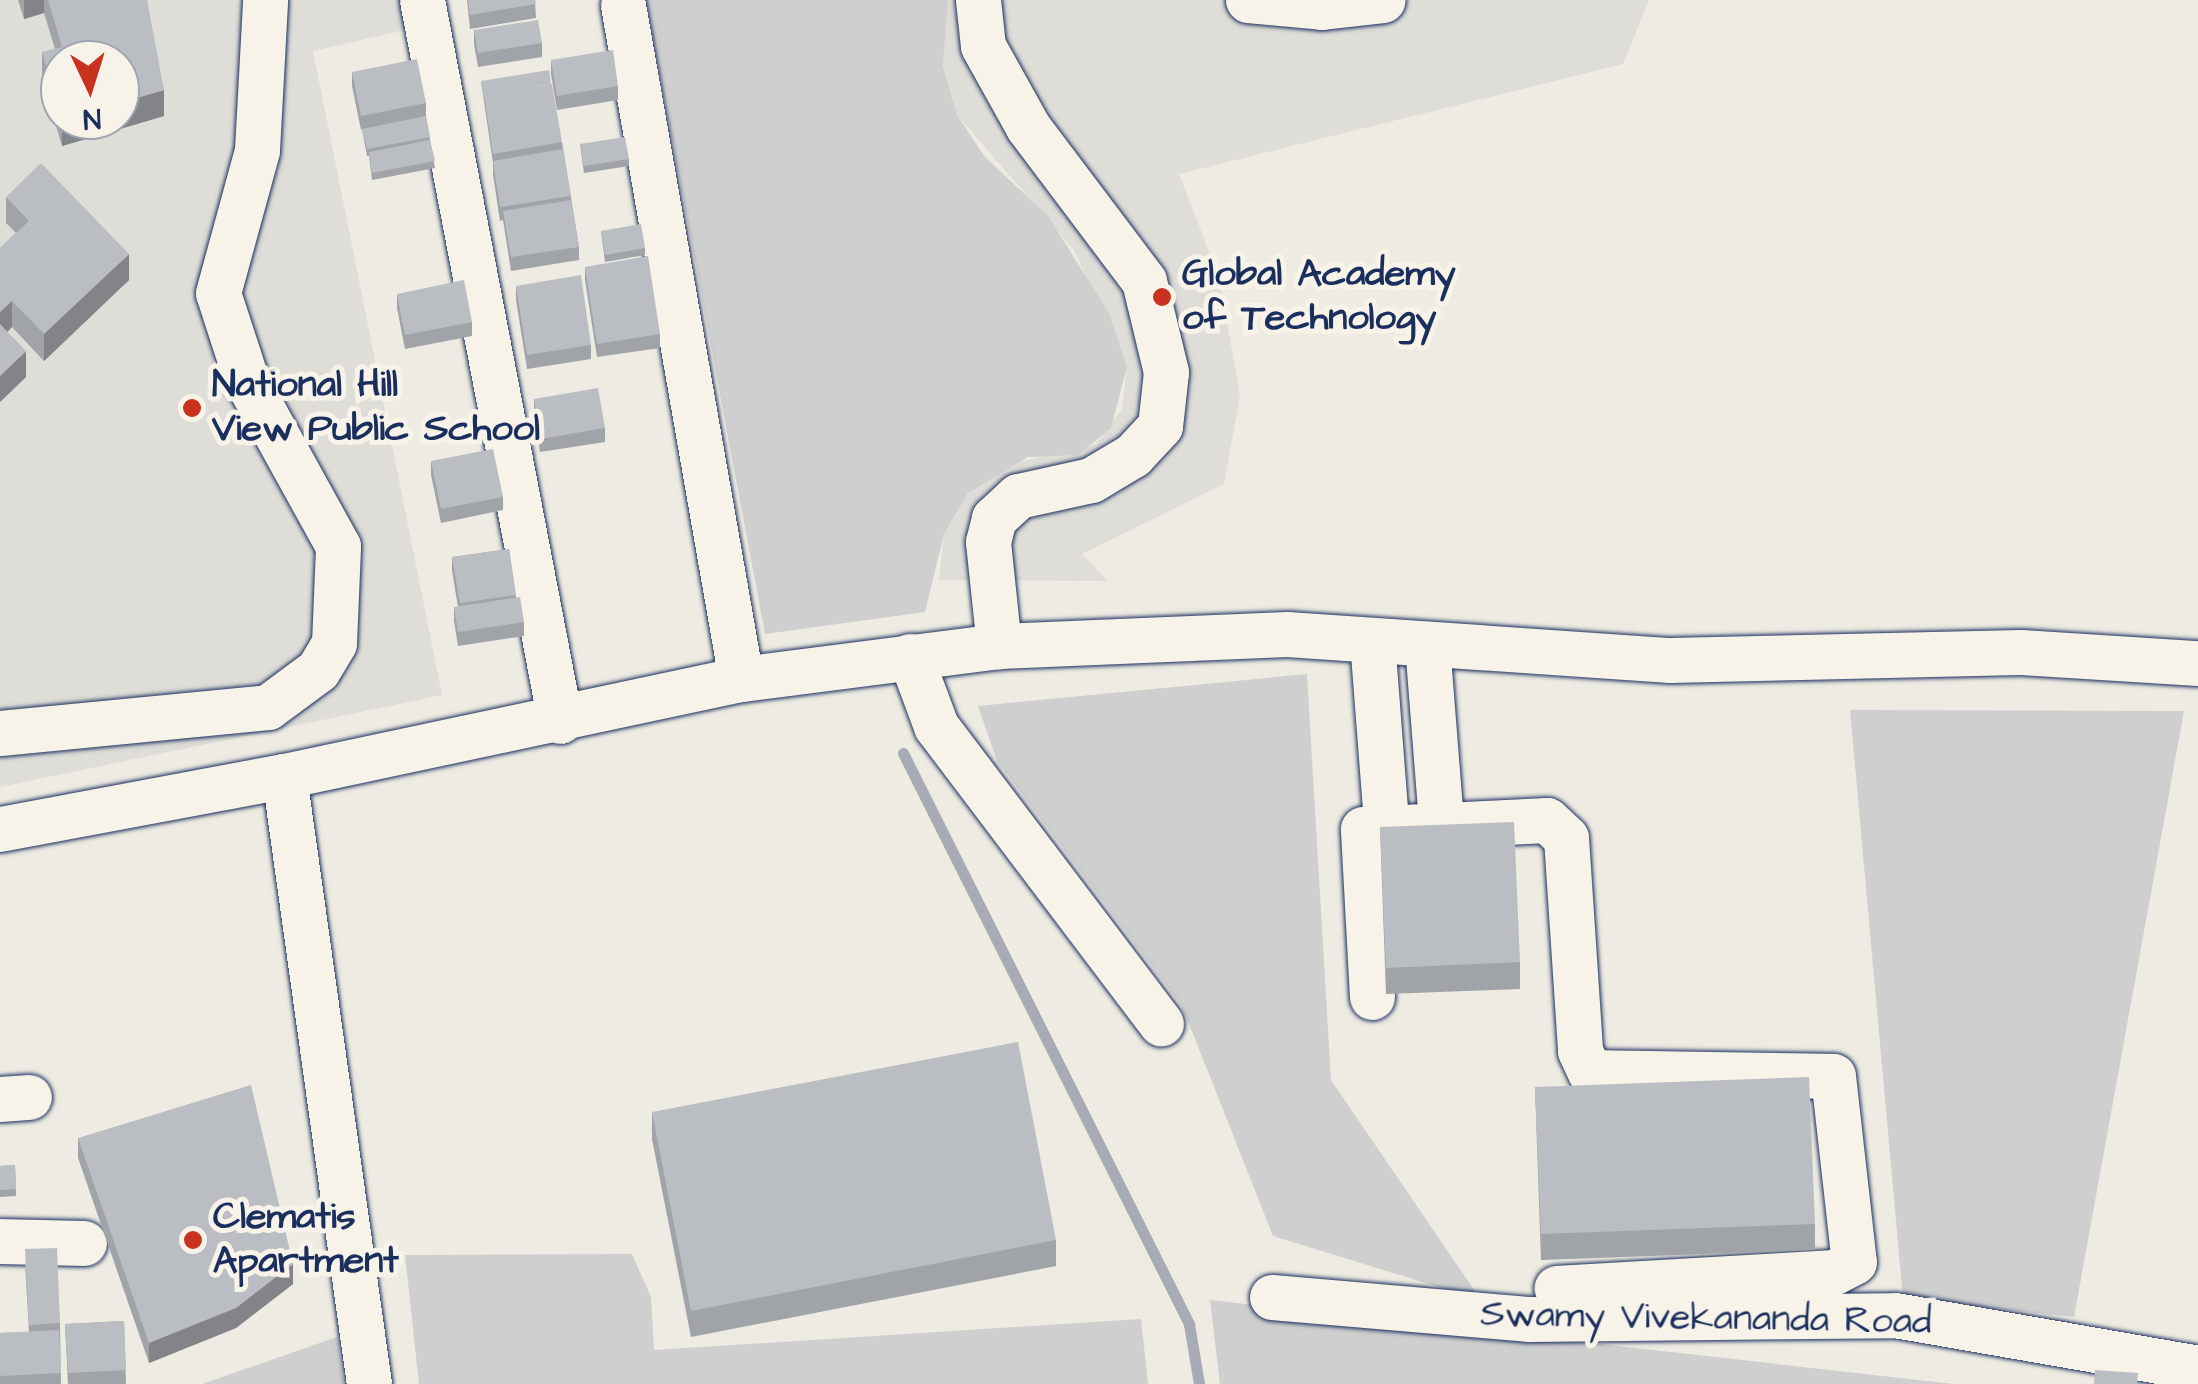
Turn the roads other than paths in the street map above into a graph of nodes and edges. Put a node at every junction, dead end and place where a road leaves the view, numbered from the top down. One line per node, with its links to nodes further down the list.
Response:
1 (266, 0): 14 (street)
2 (422, 0): 13 (street)
3 (978, 0): 9 (street)
4 (1248, 0): 5 (street)
5 (1383, 0)
6 (623, 5): 12 (street)
7 (1372, 640): 8 (street); 9 (street); 17 (street)
8 (1427, 644): 11 (street); 16 (street)
9 (999, 646): 10 (street)
10 (910, 656): 12 (street); 20 (street)
11 (2198, 663)
12 (742, 679): 13 (street)
13 (560, 720): 15 (street)
14 (0, 734)
15 (284, 776): 18 (street); 26 (street)
16 (1441, 822): 17 (street); 23 (street)
17 (1386, 824): 19 (street)
18 (0, 829)
19 (1372, 996)
20 (1161, 1024)
21 (0, 1242): 22 (street)
22 (84, 1243)
23 (1556, 1288)
24 (1272, 1296): 25 (street, Swamy Vivekananda Road)
25 (2198, 1368)
26 (370, 1384)

